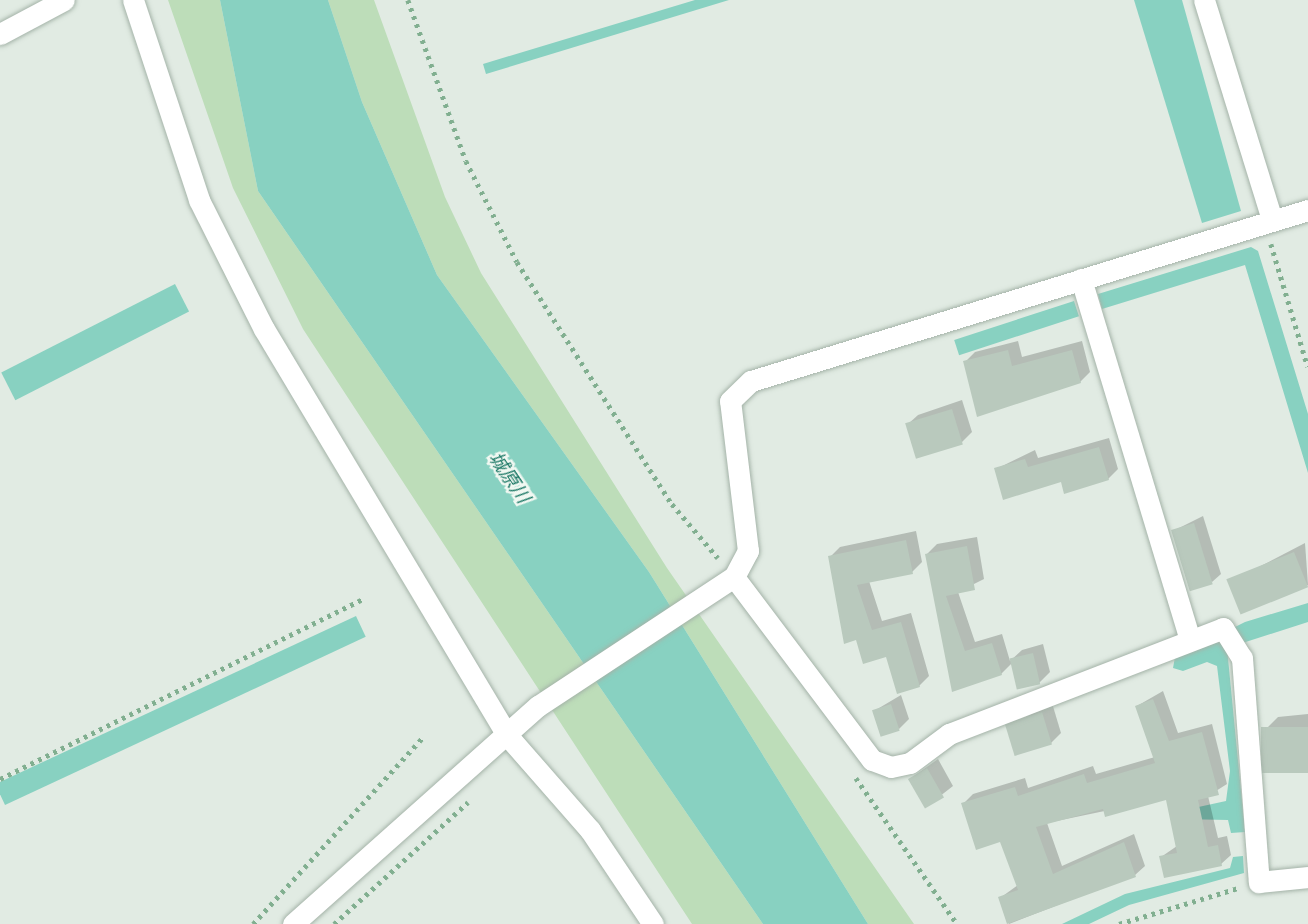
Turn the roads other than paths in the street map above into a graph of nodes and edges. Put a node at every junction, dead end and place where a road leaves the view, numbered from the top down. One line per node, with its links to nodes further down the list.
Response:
1 (64, 0): 4 (street)
2 (133, 0): 10 (street)
3 (1204, 0): 6 (street)
4 (0, 34)
5 (1308, 210): 6 (street)
6 (1272, 220): 7 (street)
7 (1081, 279): 8 (street); 9 (street)
8 (725, 582): 9 (street); 10 (street)
9 (1189, 637): 11 (street)
10 (506, 734): 12 (street); 13 (street)
11 (1308, 877)
12 (293, 924)
13 (653, 924)

